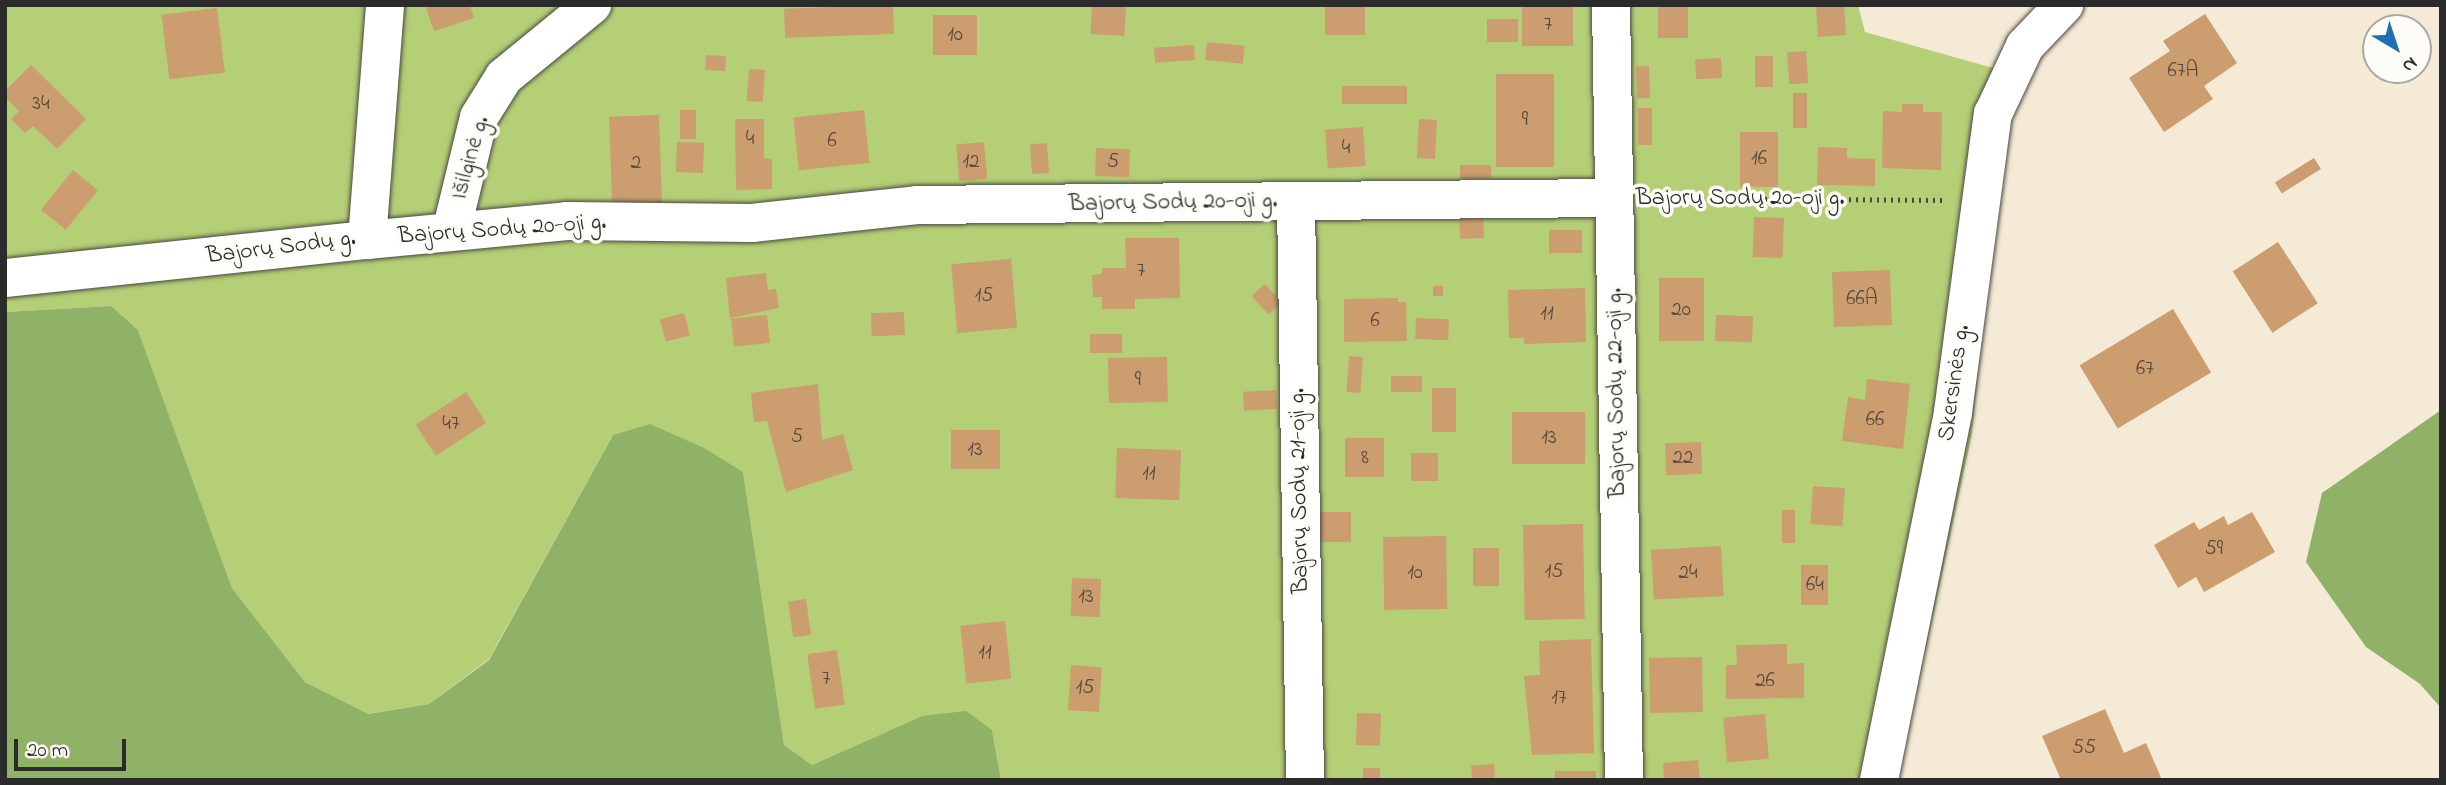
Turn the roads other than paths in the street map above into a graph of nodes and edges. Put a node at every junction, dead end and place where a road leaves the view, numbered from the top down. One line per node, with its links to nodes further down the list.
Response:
1 (385, 5): 8 (street, Bajorų Sodų g.)
2 (592, 5): 7 (street, Išilginė g.)
3 (1611, 5): 5 (street, Bajorų Sodų 22-oji g.)
4 (2064, 5): 12 (street, Skersinės g.)
5 (1613, 198): 6 (street, Bajorų Sodų 20-oji g.); 11 (street, Bajorų Sodų 22-oji g.)
6 (1296, 202): 7 (street, Bajorų Sodų 20-oji g.); 10 (street, Bajorų Sodų 21-oji g.)
7 (451, 232): 8 (street, Bajorų Sodų 20-oji g.)
8 (367, 240): 9 (street, Bajorų Sodų g.)
9 (5, 278)
10 (1304, 780)
11 (1624, 780)
12 (1879, 780)

